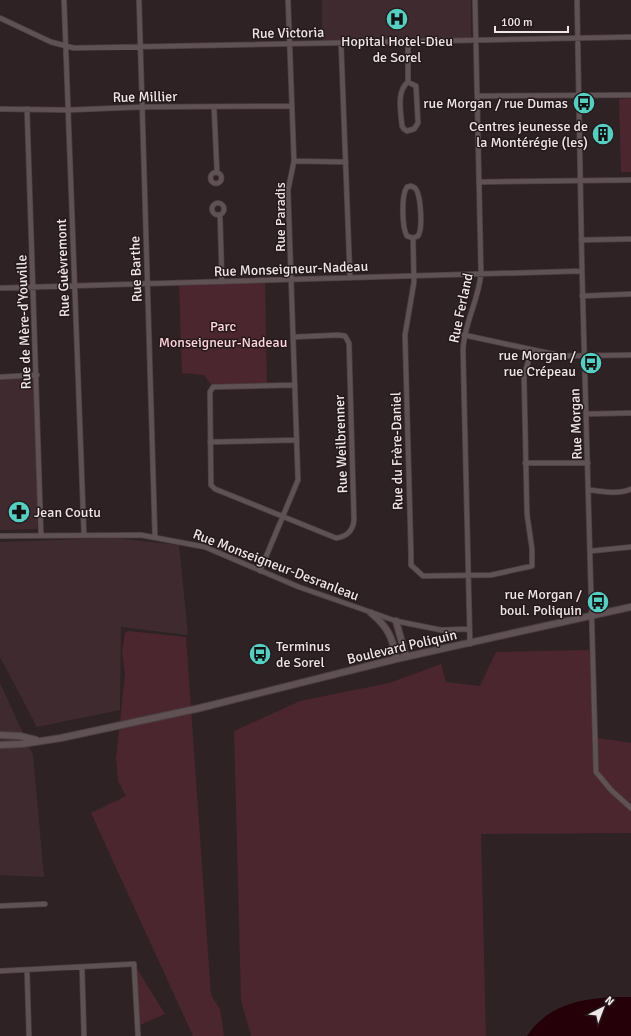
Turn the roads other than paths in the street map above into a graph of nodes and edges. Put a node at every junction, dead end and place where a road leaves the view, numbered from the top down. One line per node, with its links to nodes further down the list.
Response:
1 (64, 0): 13 (street, Rue Guèvremont)
2 (139, 0): 14 (street, Rue Barthe)
3 (288, 0): 12 (street, Rue Paradis)
4 (475, 0): 9 (street, Rue Ferland)
5 (577, 0): 8 (street, Rue Morgan)
6 (0, 18): 13 (street, Rue Victoria)
7 (631, 37): 8 (street, Rue Victoria)
8 (578, 39): 9 (street, Rue Victoria); 16 (street, Rue Morgan)
9 (476, 41): 10 (street, Rue Victoria); 18 (street, Rue Ferland)
10 (408, 42): 11 (street, Rue Victoria); 15 (street)
11 (341, 43): 12 (street, Rue Victoria); 26 (street)
12 (289, 45): 14 (street, Rue Victoria); 19 (street, Rue Paradis)
13 (66, 47): 14 (street, Rue Victoria); 24 (street, Rue Guèvremont)
14 (140, 47): 20 (street, Rue Barthe)
15 (408, 82): 15 (street)
16 (579, 95): 17 (street); 18 (street); 29 (street, Rue Morgan)
17 (631, 95)
18 (477, 96): 30 (street, Rue Ferland)
19 (292, 106): 21 (street, Rue Millier); 25 (street, Rue Paradis)
20 (142, 107): 21 (street, Rue Millier); 24 (street, Rue Millier); 41 (street, Rue Barthe)
21 (214, 107): 27 (street)
22 (27, 109): 23 (street, Rue Millier); 24 (street, Rue Millier); 43 (street, Rue de Mère-d'Youville)
23 (0, 110)
24 (68, 110): 42 (street, Rue Guèvremont)
25 (294, 161): 26 (street); 39 (street, Rue Paradis)
26 (346, 162): 38 (street)
27 (217, 172)
28 (631, 180): 29 (street)
29 (580, 181): 30 (street); 34 (street, Rue Morgan)
30 (479, 182): 36 (street, Rue Ferland)
31 (220, 215): 40 (street)
32 (413, 238): 32 (street); 37 (street, Rue du Frère-Daniel)
33 (631, 239): 34 (street)
34 (581, 240): 35 (street, Rue Morgan)
35 (582, 271): 36 (street, Rue Monseigneur-Nadeau); 46 (street, Rue Morgan)
36 (481, 273): 37 (street, Rue Monseigneur-Nadeau); 47 (street, Rue Ferland)
37 (414, 276): 38 (street, Rue Monseigneur-Nadeau); 71 (street, Rue du Frère-Daniel)
38 (350, 278): 39 (street, Rue Monseigneur-Nadeau)
39 (291, 280): 40 (street, Rue Monseigneur-Nadeau); 48 (street, Rue Paradis)
40 (222, 282): 41 (street, Rue Monseigneur-Nadeau)
41 (148, 284): 42 (street, Rue Monseigneur-Nadeau); 67 (street, Rue Barthe)
42 (74, 286): 43 (street, Rue Monseigneur-Nadeau); 65 (street, Rue Guèvremont)
43 (34, 287): 44 (street, Rue Monseigneur-Nadeau); 52 (street, Rue de Mère-d'Youville)
44 (0, 288)
45 (631, 294): 46 (street)
46 (582, 296): 51 (street, Rue Morgan)
47 (464, 336): 49 (street); 71 (street, Rue Ferland)
48 (294, 337): 54 (street, Rue Paradis); 63 (street, Rue Weilbrenner)
49 (532, 350): 51 (street); 59 (street)
50 (631, 355): 51 (street)
51 (584, 356): 56 (street, Rue Morgan)
52 (37, 376): 53 (street); 64 (street, Rue de Mère-d'Youville)
53 (0, 377)
54 (295, 385): 57 (street, Rue Paradis); 58 (street)
55 (631, 413): 56 (street)
56 (586, 414): 60 (street, Rue Morgan)
57 (297, 440): 58 (street); 63 (street, Rue Paradis)
58 (210, 442): 63 (street)
59 (525, 463): 60 (street); 71 (street, Rue du Frère-Daniel)
60 (588, 463): 62 (street, Rue Morgan)
61 (631, 488): 62 (street)
62 (589, 490): 69 (street, Rue Morgan)
63 (284, 518): 70 (street, Rue Paradis)
64 (42, 534): 65 (street, Rue Monseigneur-Desranleau); 66 (street, Rue Monseigneur-Desranleau)
65 (84, 535): 67 (street, Rue Monseigneur-Desranleau)
66 (0, 536)
67 (155, 537): 70 (street, Rue Monseigneur-Desranleau)
68 (631, 547): 69 (street)
69 (591, 551): 74 (street, Rue Morgan)
70 (260, 571): 73 (street, Rue Monseigneur-Desranleau)
71 (468, 576): 76 (street, Rue Ferland)
72 (631, 607): 74 (street, Boulevard Poliquin)
73 (371, 613): 75 (street, Rue Monseigneur-Desranleau); 77 (street)
74 (592, 615): 78 (street, Boulevard Poliquin); 84 (street, Rue Morgan)
75 (396, 621): 76 (street, Rue Monseigneur-Desranleau); 77 (street); 79 (street)
76 (469, 629): 78 (street, Rue Ferland)
77 (392, 638): 80 (street)
78 (470, 644): 79 (street, Boulevard Poliquin)
79 (406, 657): 80 (street, Boulevard Poliquin)
80 (396, 660): 82 (street, Boulevard Poliquin)
81 (0, 735): 82 (street, Boulevard Poliquin)
82 (38, 741): 83 (street, Boulevard Poliquin)
83 (0, 745)
84 (631, 808)
85 (45, 904): 86 (street)
86 (0, 906)
87 (82, 967): 88 (street); 91 (street); 92 (street)
88 (27, 970): 89 (street); 90 (street)
89 (0, 971)
90 (29, 1036)
91 (84, 1036)
92 (138, 1036)

